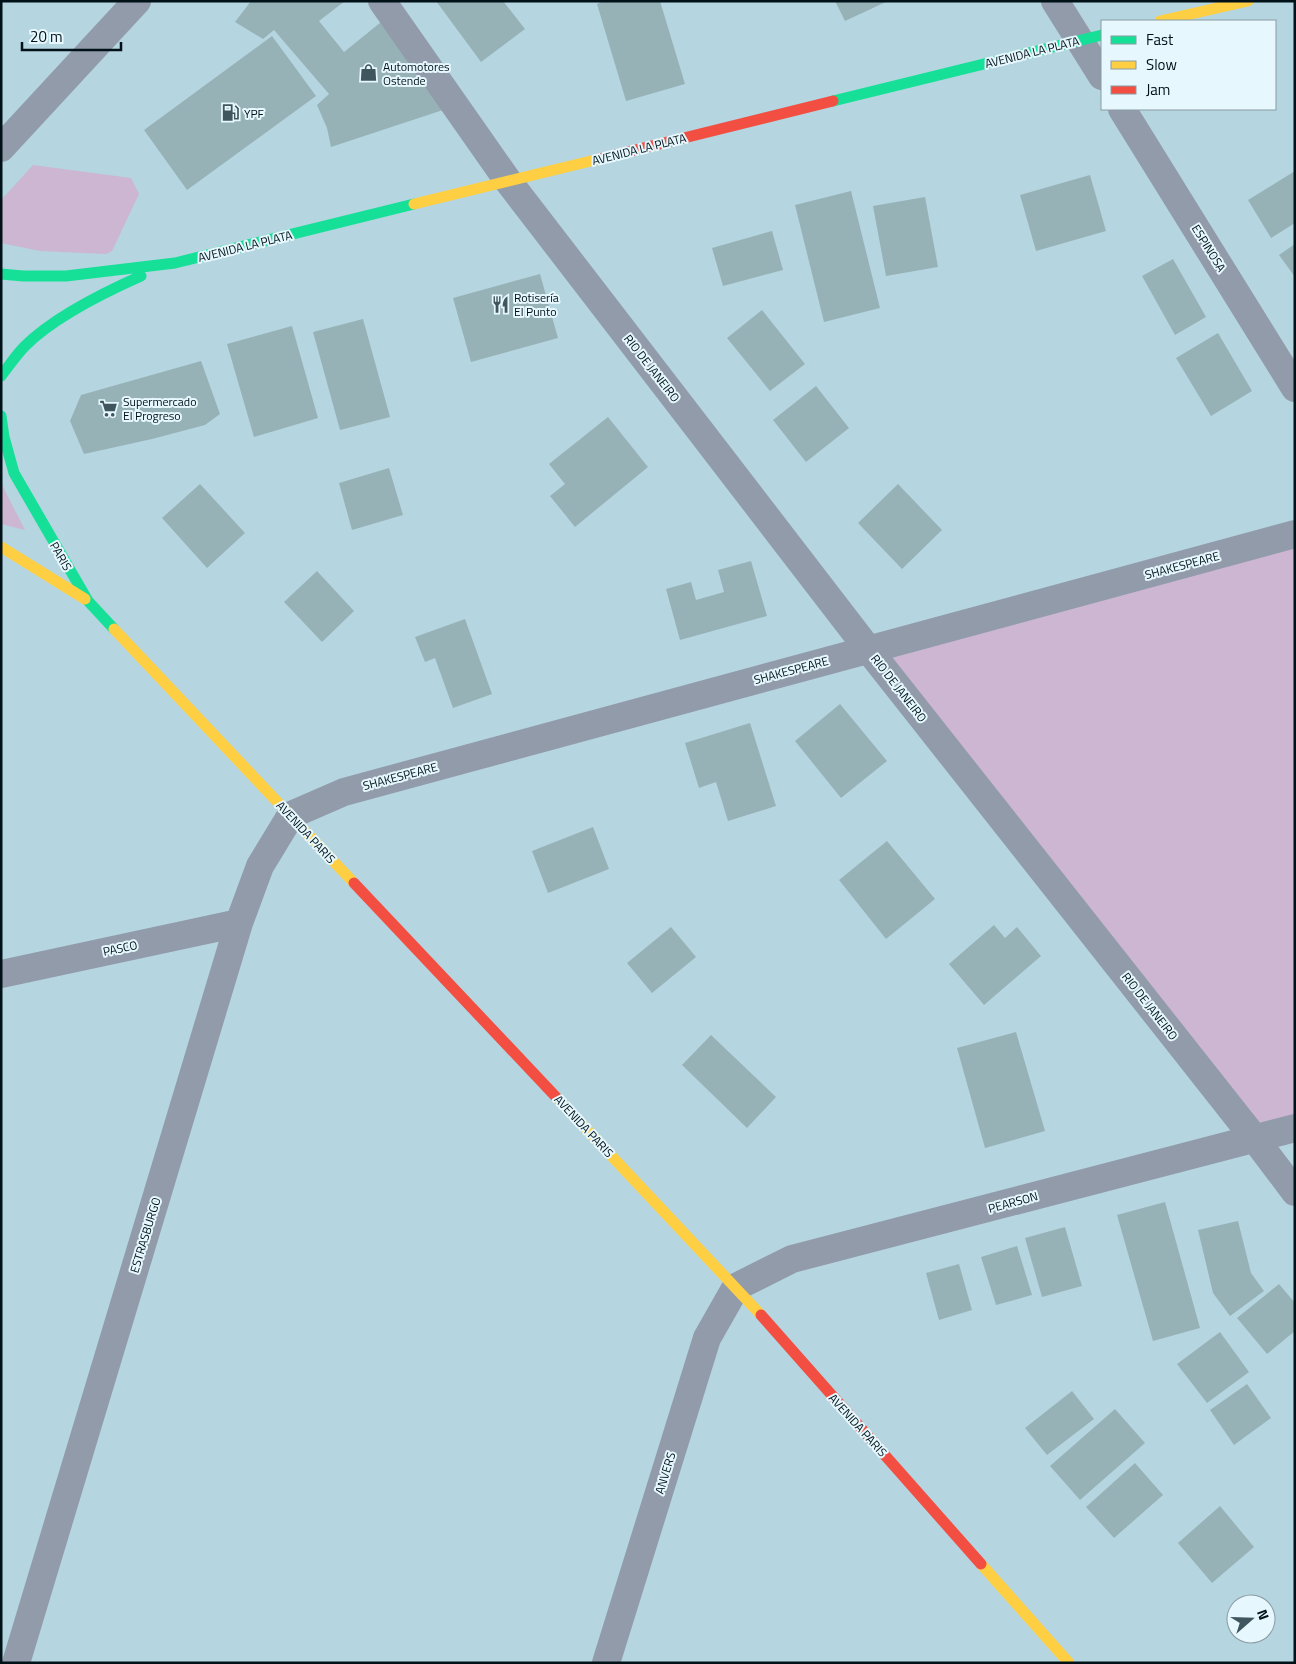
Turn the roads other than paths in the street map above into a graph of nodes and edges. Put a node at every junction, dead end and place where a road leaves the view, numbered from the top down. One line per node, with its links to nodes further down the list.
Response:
1 (137, 1): 9 (street)
2 (382, 1): 10 (street, RIO DE JANEIRO)
3 (1055, 1): 6 (street)
4 (1248, 1): 5 (main road)
5 (1164, 20)
6 (1091, 37): 7 (street); 10 (main road, AVENIDA LA PLATA)
7 (1101, 72)
8 (1123, 110): 14 (street, ESPINOSA)
9 (1, 148)
10 (508, 181): 11 (main road, AVENIDA LA PLATA); 19 (street, RIO DE JANEIRO)
11 (175, 263): 12 (main road, AVENIDA LA PLATA); 13 (main road, AVENIDA LA PLATA)
12 (1, 274)
13 (1, 376)
14 (1295, 388)
15 (1, 416): 18 (main road, PARIS)
16 (1295, 534): 19 (street, SHAKESPEARE)
17 (1, 547): 18 (main road, PARIS)
18 (88, 601): 20 (main road, AVENIDA PARIS)
19 (868, 649): 20 (street, SHAKESPEARE); 24 (street, RIO DE JANEIRO)
20 (291, 815): 21 (street, ESTRASBURGO); 26 (main road, AVENIDA PARIS)
21 (240, 923): 22 (street, PASCO); 27 (street, ESTRASBURGO)
22 (1, 974)
23 (1295, 1128): 24 (street, PEARSON)
24 (1255, 1139): 25 (street, RIO DE JANEIRO); 26 (street, PEARSON)
25 (1295, 1192)
26 (736, 1287): 28 (street, ANVERS); 29 (main road, AVENIDA PARIS)
27 (15, 1656)
28 (606, 1663)
29 (1069, 1663)

